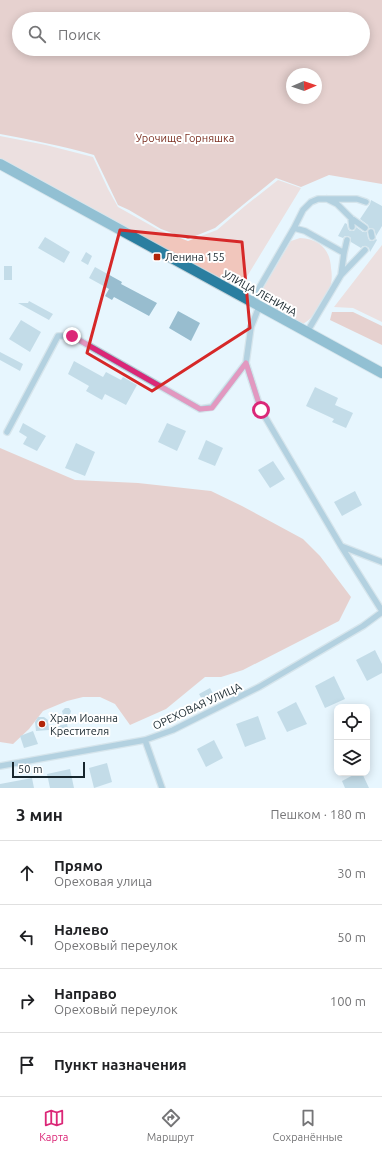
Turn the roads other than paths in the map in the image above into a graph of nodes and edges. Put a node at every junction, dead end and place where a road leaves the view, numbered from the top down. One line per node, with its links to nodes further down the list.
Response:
1 (0, 164): 12 (main road, УЛИЦА ЛЕНИНА)
2 (327, 199): 3 (lane); 4 (lane); 6 (lane)
3 (366, 202)
4 (351, 218): 5 (lane); 7 (lane)
5 (352, 227)
6 (294, 228): 10 (lane); 12 (lane)
7 (365, 228)
8 (347, 240): 10 (lane)
9 (365, 250): 11 (lane)
10 (344, 253): 11 (lane)
11 (341, 275): 13 (lane)
12 (255, 304): 13 (main road, УЛИЦА ЛЕНИНА); 14 (lane)
13 (307, 332): 15 (main road, УЛИЦА ЛЕНИНА)
14 (246, 363): 16 (lane); 17 (lane, ОРЕХОВАЯ УЛИЦА)
15 (382, 373)
16 (7, 432)
17 (341, 546): 18 (lane); 19 (lane, ОРЕХОВАЯ УЛИЦА)
18 (382, 562)
19 (382, 612): 20 (lane, ОРЕХОВАЯ УЛИЦА)
20 (145, 740): 21 (lane, ОРЕХОВАЯ УЛИЦА); 22 (lane)
21 (0, 766)
22 (162, 788)

